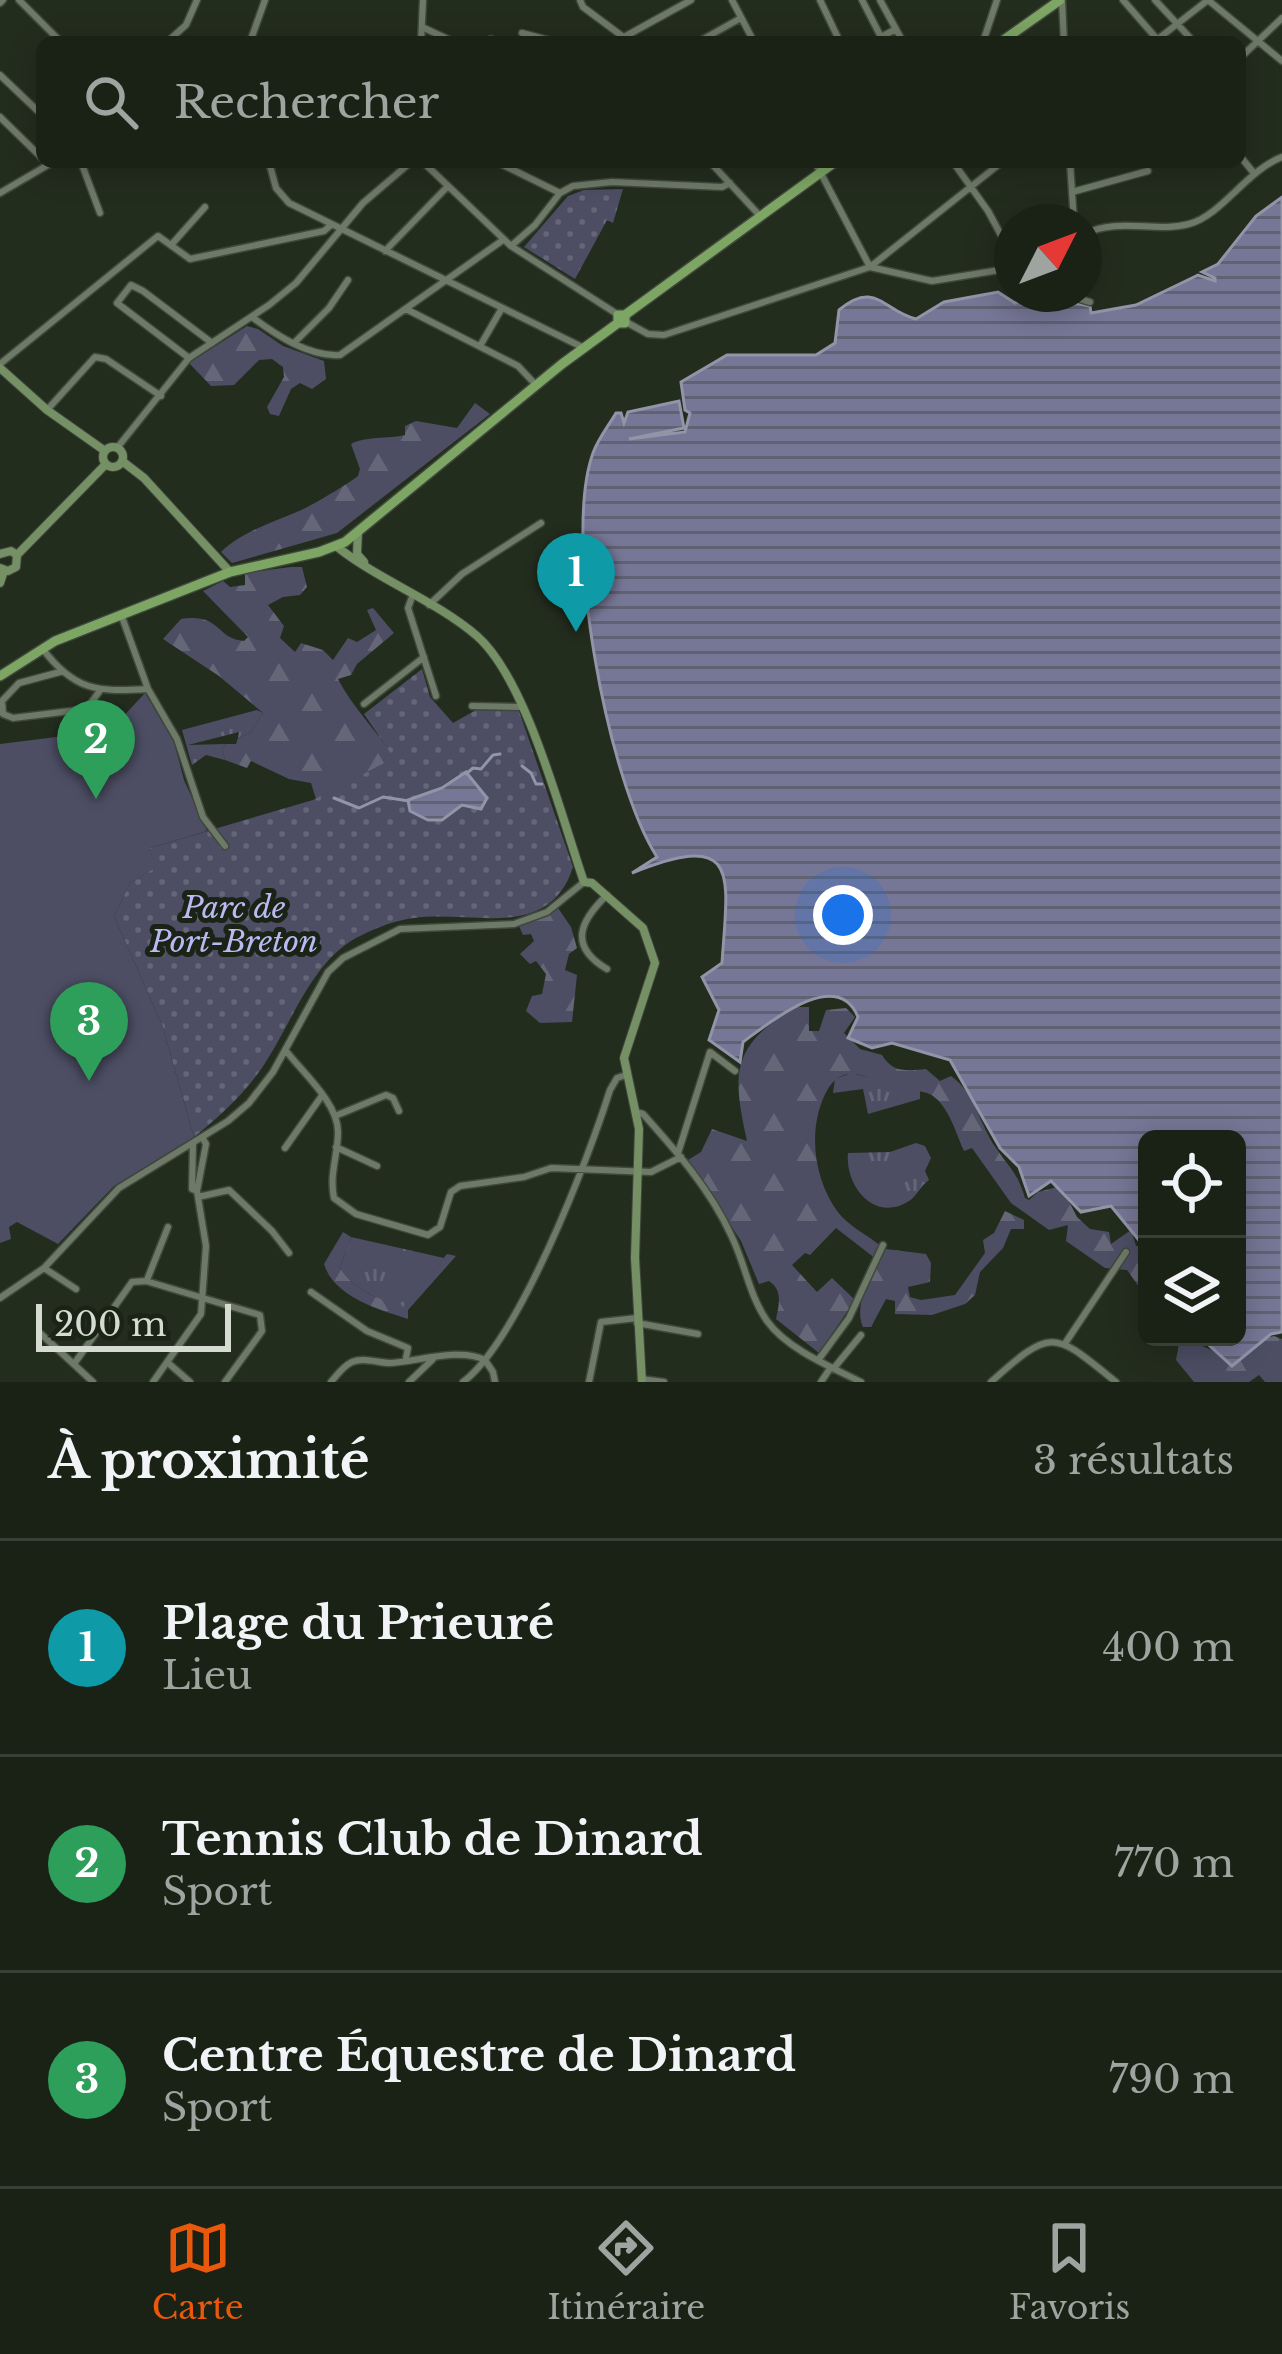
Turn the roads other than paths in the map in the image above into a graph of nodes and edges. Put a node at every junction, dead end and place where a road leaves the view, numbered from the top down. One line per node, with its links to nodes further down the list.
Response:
1 (19, 0): 22 (street)
2 (197, 0): 23 (street)
3 (266, 0): 24 (street)
4 (423, 0): 19 (street)
5 (580, 0): 28 (street)
6 (692, 0): 29 (street)
7 (732, 0): 16 (street)
8 (820, 0): 32 (street)
9 (862, 0): 33 (street)
10 (880, 0): 20 (street)
11 (997, 0): 36 (street)
12 (1061, 0): 37 (main road); 38 (street)
13 (1123, 0): 39 (street)
14 (1155, 0): 18 (street)
15 (1208, 0): 18 (street); 42 (street)
16 (741, 18): 30 (street); 31 (street)
17 (1282, 18): 42 (street)
18 (1177, 24): 40 (street); 41 (street)
19 (422, 27): 25 (street); 26 (street)
20 (896, 29): 34 (street); 35 (street)
21 (522, 33): 27 (street)
22 (55, 36)
23 (174, 36)
24 (252, 36)
25 (422, 36)
26 (441, 36)
27 (533, 36)
28 (613, 36)
29 (627, 36)
30 (709, 36)
31 (751, 36)
32 (837, 36)
33 (880, 36)
34 (883, 36)
35 (900, 36)
36 (985, 36)
37 (1010, 36)
38 (1064, 36)
39 (1153, 36)
40 (1163, 36)
41 (1188, 36)
42 (1256, 40): 43 (street); 44 (street)
43 (1246, 51)
44 (1282, 61)
45 (0, 75): 46 (street)
46 (36, 109)
47 (0, 117): 48 (street)
48 (36, 151)
49 (1282, 157): 64 (street)
50 (1246, 163): 64 (street)
51 (38, 168): 69 (street)
52 (83, 168): 76 (street)
53 (271, 168): 79 (street)
54 (404, 168): 79 (street)
55 (429, 168): 68 (street)
56 (509, 168): 73 (street)
57 (719, 168): 67 (street)
58 (816, 168): 65 (street)
59 (828, 168): 65 (main road)
60 (957, 168): 70 (street)
61 (995, 168): 70 (street)
62 (1070, 168): 71 (street)
63 (1148, 171): 71 (street)
64 (1253, 172): 80 (street)
65 (818, 175): 77 (main road); 85 (street)
66 (0, 177): 69 (street)
67 (730, 183): 73 (street); 77 (street)
68 (448, 186): 81 (street); 84 (street)
69 (10, 187): 72 (street)
70 (971, 187): 78 (street); 85 (street)
71 (1072, 192): 74 (street)
72 (0, 193)
73 (560, 193): 83 (street)
74 (1072, 204)
75 (205, 207): 82 (street)
76 (100, 213)
77 (761, 217): 92 (main road)
78 (994, 225)
79 (336, 227): 82 (street); 84 (street); 91 (street)
80 (1102, 228)
81 (503, 240): 83 (street); 87 (street)
82 (172, 244): 98 (street)
83 (511, 246): 92 (street)
84 (385, 251): 87 (street)
85 (870, 267): 86 (street); 92 (street)
86 (994, 273)
87 (444, 279): 89 (street); 90 (street)
88 (348, 280): 94 (street)
89 (502, 308): 95 (street); 96 (street)
90 (406, 309): 94 (street); 96 (street)
91 (252, 317): 93 (street); 94 (street)
92 (620, 320): 95 (main road)
93 (212, 343): 97 (street); 97 (street)
94 (294, 343)
95 (588, 344): 99 (main road)
96 (479, 347): 99 (street)
97 (189, 358): 100 (street)
98 (0, 366): 101 (main road)
99 (536, 385): 107 (main road)
100 (160, 396): 101 (street); 102 (street)
101 (47, 410): 103 (main road)
102 (117, 448): 103 (main road); 104 (main road)
103 (105, 451): 105 (main road)
104 (122, 461): 105 (main road); 112 (main road)
105 (106, 464): 110 (main road)
106 (541, 524): 116 (street)
107 (358, 532): 108 (main road); 114 (main road)
108 (336, 546): 112 (main road); 114 (main road)
109 (0, 554): 110 (main road)
110 (16, 555): 111 (main road)
111 (2, 569): 113 (main road)
112 (230, 572): 117 (main road)
113 (0, 583)
114 (393, 585): 115 (main road)
115 (412, 597): 116 (main road); 119 (street)
116 (429, 605): 128 (main road)
117 (125, 616): 118 (main road); 122 (street)
118 (43, 648): 120 (street); 121 (main road)
119 (424, 657): 124 (street); 126 (street)
120 (60, 672): 123 (street); 130 (street)
121 (0, 680)
122 (148, 689): 123 (street); 131 (street)
123 (99, 692): 129 (street)
124 (436, 696)
125 (56, 701): 129 (street)
126 (364, 704)
127 (472, 706): 128 (street)
128 (523, 707): 132 (main road)
129 (48, 713): 130 (street)
130 (2, 716)
131 (225, 846)
132 (584, 882): 133 (main road); 135 (street)
133 (607, 895): 134 (street); 137 (main road)
134 (607, 969)
135 (286, 1050): 138 (street); 142 (street)
136 (735, 1071): 146 (street)
137 (626, 1075): 140 (main road); 148 (street)
138 (322, 1096): 141 (street); 145 (street)
139 (399, 1112): 141 (street)
140 (636, 1112): 146 (street); 149 (main road)
141 (335, 1116): 144 (street)
142 (202, 1137): 143 (street); 150 (street)
143 (193, 1143): 150 (street); 155 (street)
144 (335, 1146): 147 (street); 148 (street)
145 (285, 1148)
146 (679, 1155): 149 (street); 168 (street)
147 (376, 1166)
148 (580, 1172): 149 (street); 169 (street)
149 (638, 1174): 161 (main road)
150 (197, 1194): 154 (street); 159 (street)
151 (168, 1227): 156 (street)
152 (884, 1245): 168 (street)
153 (1126, 1252): 165 (street)
154 (289, 1253)
155 (44, 1268): 157 (street); 160 (street)
156 (146, 1281): 159 (street); 171 (street)
157 (76, 1289)
158 (311, 1292): 167 (street)
159 (203, 1297): 170 (street); 177 (street)
160 (0, 1298)
161 (637, 1320): 163 (street); 173 (main road); 182 (street)
162 (41, 1334): 171 (street)
163 (698, 1334)
164 (861, 1335): 172 (street)
165 (1066, 1342): 186 (street); 187 (street)
166 (435, 1357): 167 (street); 169 (street); 179 (street)
167 (406, 1358): 178 (street)
168 (819, 1359): 172 (street)
169 (485, 1360): 180 (street); 181 (street)
170 (166, 1362): 175 (street); 176 (street)
171 (74, 1364): 174 (street)
172 (832, 1367): 184 (street); 185 (street)
173 (641, 1381): 183 (street)
174 (93, 1382)
175 (152, 1382)
176 (190, 1382)
177 (225, 1382)
178 (331, 1382)
179 (409, 1382)
180 (463, 1382)
181 (495, 1382)
182 (589, 1382)
183 (664, 1382)
184 (821, 1382)
185 (861, 1382)
186 (991, 1382)
187 (1116, 1382)

